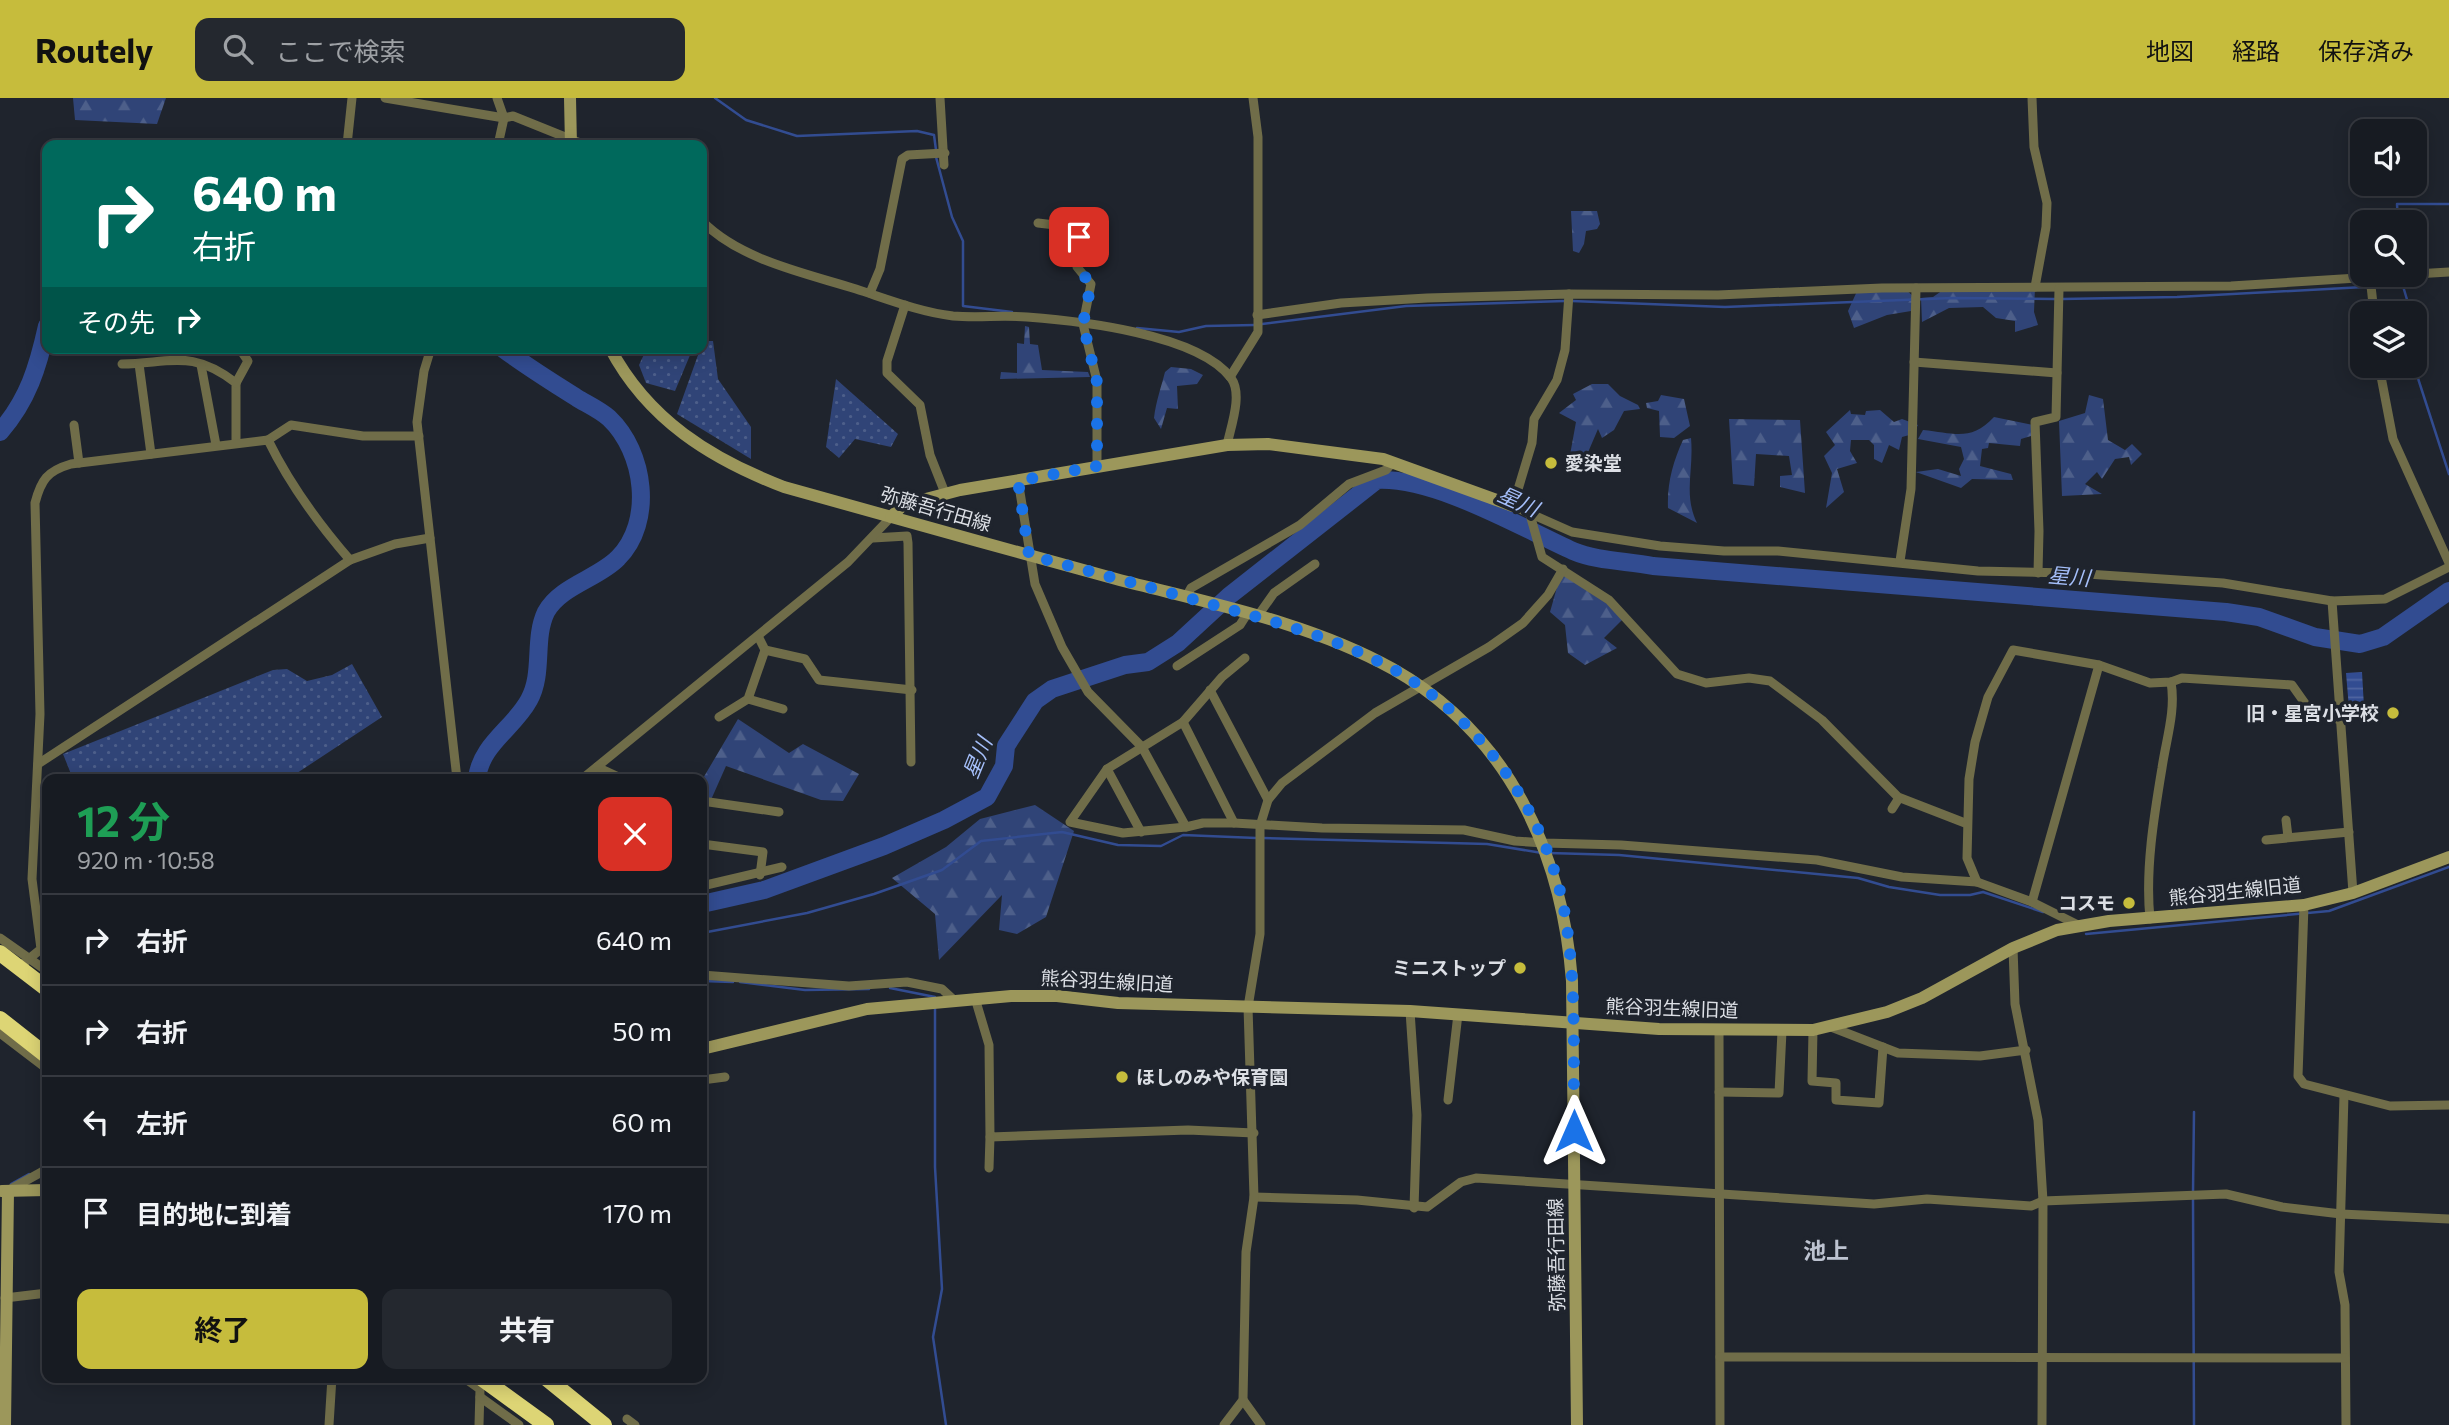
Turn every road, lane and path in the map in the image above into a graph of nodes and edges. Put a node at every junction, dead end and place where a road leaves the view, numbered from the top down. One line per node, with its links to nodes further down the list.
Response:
1 (352, 98): 11 (street)
2 (385, 98): 9 (street)
3 (443, 98): 9 (street)
4 (498, 98): 10 (street)
5 (570, 98): 14 (street)
6 (940, 98): 15 (street)
7 (1253, 98): 28 (street)
8 (2032, 98): 22 (street)
9 (436, 107): 10 (street)
10 (503, 118): 12 (street); 13 (street)
11 (348, 140)
12 (499, 140)
13 (565, 140)
14 (571, 140)
15 (945, 153): 16 (street); 25 (street)
16 (944, 165)
17 (1038, 223): 29 (street)
18 (707, 225): 25 (street)
19 (2449, 272): 20 (street)
20 (2427, 273)
21 (2350, 278): 24 (street)
22 (2035, 287): 23 (street); 24 (street)
23 (1916, 288): 26 (street); 35 (street)
24 (2059, 289): 39 (street)
25 (870, 293): 27 (street)
26 (1569, 294): 28 (street); 55 (street)
27 (905, 305): 29 (street); 54 (street)
28 (1257, 315): 40 (street)
29 (1083, 324): 40 (street); 52 (street)
30 (178, 354): 34 (street)
31 (243, 354): 42 (street)
32 (430, 354): 44 (street)
33 (614, 354): 57 (street, 弥藤吾行田線)
34 (180, 358): 37 (street); 38 (street)
35 (1914, 362): 39 (street); 62 (street)
36 (122, 364): 37 (street)
37 (139, 364): 49 (street)
38 (201, 365): 42 (street); 47 (street)
39 (2057, 373): 66 (street)
40 (1230, 377): 48 (street)
41 (2381, 378): 64 (street)
42 (236, 383): 46 (street)
43 (74, 425): 51 (street)
44 (419, 436): 45 (street); 58 (street)
45 (268, 440): 46 (street); 61 (street)
46 (236, 443): 47 (street)
47 (216, 445): 49 (street)
48 (1227, 445): 50 (street); 52 (street)
49 (151, 454): 51 (street)
50 (1393, 462): 55 (street); 67 (street)
51 (79, 463): 86 (street)
52 (1097, 466): 53 (street)
53 (1018, 481): 54 (street); 60 (street)
54 (945, 493): 57 (street)
55 (1513, 506): 56 (street)
56 (1529, 512): 62 (street); 65 (street)
57 (891, 517): 59 (street); 60 (street, 弥藤吾行田線)
58 (430, 538): 61 (street); 89 (street)
59 (873, 538): 70 (street); 77 (street)
60 (1029, 555): 67 (street, 弥藤吾行田線); 84 (street)
61 (351, 560): 86 (street)
62 (1900, 561): 66 (street)
63 (1315, 564): 69 (street)
64 (2449, 565): 68 (street)
65 (1563, 569): 76 (street); 92 (street)
66 (2038, 573): 68 (street)
67 (1189, 598): 69 (street, 弥藤吾行田線)
68 (2331, 604): 82 (street)
69 (1248, 614): 74 (street); 76 (street, 弥藤吾行田線)
70 (758, 636): 71 (street); 87 (street)
71 (765, 650): 77 (street); 79 (street)
72 (1245, 658): 78 (street)
73 (2099, 665): 75 (street); 99 (street); 114 (street)
74 (1177, 666)
75 (2171, 682): 82 (street); 116 (street)
76 (1421, 687): 93 (street); 106 (street, 弥藤吾行田線)
77 (912, 690): 85 (street)
78 (1210, 691): 83 (street); 93 (street)
79 (748, 699): 80 (street); 81 (street)
80 (783, 709)
81 (719, 717)
82 (2340, 720): 103 (street)
83 (1183, 722): 84 (street); 98 (street)
84 (1142, 747): 88 (street); 101 (street)
85 (911, 762)
86 (38, 764): 121 (street)
87 (597, 767): 90 (street); 91 (street)
88 (1107, 769): 102 (street); 102 (street)
89 (456, 774)
90 (588, 774)
91 (612, 774)
92 (1899, 798): 95 (street); 99 (street)
93 (1268, 800): 100 (street)
94 (707, 802): 96 (street)
95 (1892, 809)
96 (779, 812)
97 (2286, 820): 104 (street)
98 (1234, 823): 100 (street); 101 (street)
99 (1965, 823): 111 (street)
100 (1260, 826): 106 (street); 127 (street)
101 (1186, 827): 102 (street)
102 (1141, 832)
103 (2349, 832): 104 (street); 113 (street)
104 (2288, 837): 105 (street)
105 (2266, 840)
106 (1544, 843): 111 (street); 131 (street, 弥藤吾行田線)
107 (707, 845): 110 (street)
108 (2449, 857): 113 (street, 熊谷羽生線旧道)
109 (782, 867): 110 (street)
110 (760, 875): 112 (street)
111 (1977, 881): 114 (street)
112 (707, 885)
113 (2353, 892): 115 (street, 熊谷羽生線旧道)
114 (2032, 902): 117 (street)
115 (2303, 912): 116 (street, 熊谷羽生線旧道); 145 (street)
116 (2150, 919): 117 (street, 熊谷羽生線旧道)
117 (2078, 925): 119 (street, 熊谷羽生線旧道)
118 (0, 938): 121 (street)
119 (2013, 948): 132 (street, 熊谷羽生線旧道); 139 (street)
120 (0, 953): 121 (highway)
121 (24, 963): 122 (street); 124 (highway)
122 (42, 969)
123 (707, 975): 126 (street)
124 (42, 983)
125 (975, 998): 126 (street, 熊谷羽生線旧道); 127 (street, 熊谷羽生線旧道); 149 (street)
126 (942, 1001): 138 (street, 熊谷羽生線旧道)
127 (1248, 1007): 128 (street, 熊谷羽生線旧道); 148 (street)
128 (1410, 1011): 129 (street, 熊谷羽生線旧道); 158 (street)
129 (1458, 1014): 131 (street, 熊谷羽生線旧道); 146 (street)
130 (0, 1019): 140 (highway)
131 (1573, 1023): 133 (street, 熊谷羽生線旧道); 152 (street, 弥藤吾行田線)
132 (1831, 1027): 134 (street, 熊谷羽生線旧道); 137 (street)
133 (1719, 1030): 135 (street, 熊谷羽生線旧道); 144 (street)
134 (1813, 1030): 135 (street, 熊谷羽生線旧道); 137 (street)
135 (1782, 1031): 144 (street)
136 (0, 1033): 141 (street)
137 (1883, 1047): 139 (street)
138 (707, 1048)
139 (2026, 1050): 157 (street)
140 (42, 1052)
141 (42, 1065)
142 (725, 1077): 143 (street)
143 (707, 1079)
144 (1719, 1092): 155 (street)
145 (2344, 1095): 147 (street); 159 (street)
146 (1448, 1100)
147 (2449, 1105)
148 (1254, 1133): 149 (street); 156 (street)
149 (990, 1137): 150 (street)
150 (989, 1168)
151 (42, 1172): 154 (street)
152 (1574, 1185): 155 (street); 158 (street); 182 (street, 弥藤吾行田線)
153 (42, 1189): 154 (street)
154 (4, 1191): 162 (street)
155 (1719, 1192): 157 (street); 163 (street)
156 (1254, 1197): 158 (street); 171 (street)
157 (2043, 1201): 159 (street); 164 (street)
158 (1414, 1208)
159 (2341, 1214): 160 (street); 165 (street)
160 (2449, 1219)
161 (42, 1294): 162 (street)
162 (5, 1298): 173 (street)
163 (1720, 1357): 164 (street); 183 (street)
164 (2042, 1358): 165 (street); 184 (street)
165 (2345, 1358): 185 (street)
166 (332, 1383): 174 (street)
167 (472, 1383): 170 (street)
168 (488, 1383): 177 (highway)
169 (552, 1383): 178 (highway)
170 (480, 1397): 175 (street); 176 (street)
171 (1242, 1400): 180 (street); 181 (street)
172 (627, 1419): 179 (street)
173 (5, 1425)
174 (329, 1425)
175 (479, 1425)
176 (519, 1425)
177 (546, 1425)
178 (604, 1425)
179 (635, 1425)
180 (1224, 1425)
181 (1261, 1425)
182 (1577, 1425)
183 (1720, 1425)
184 (2042, 1425)
185 (2346, 1425)

